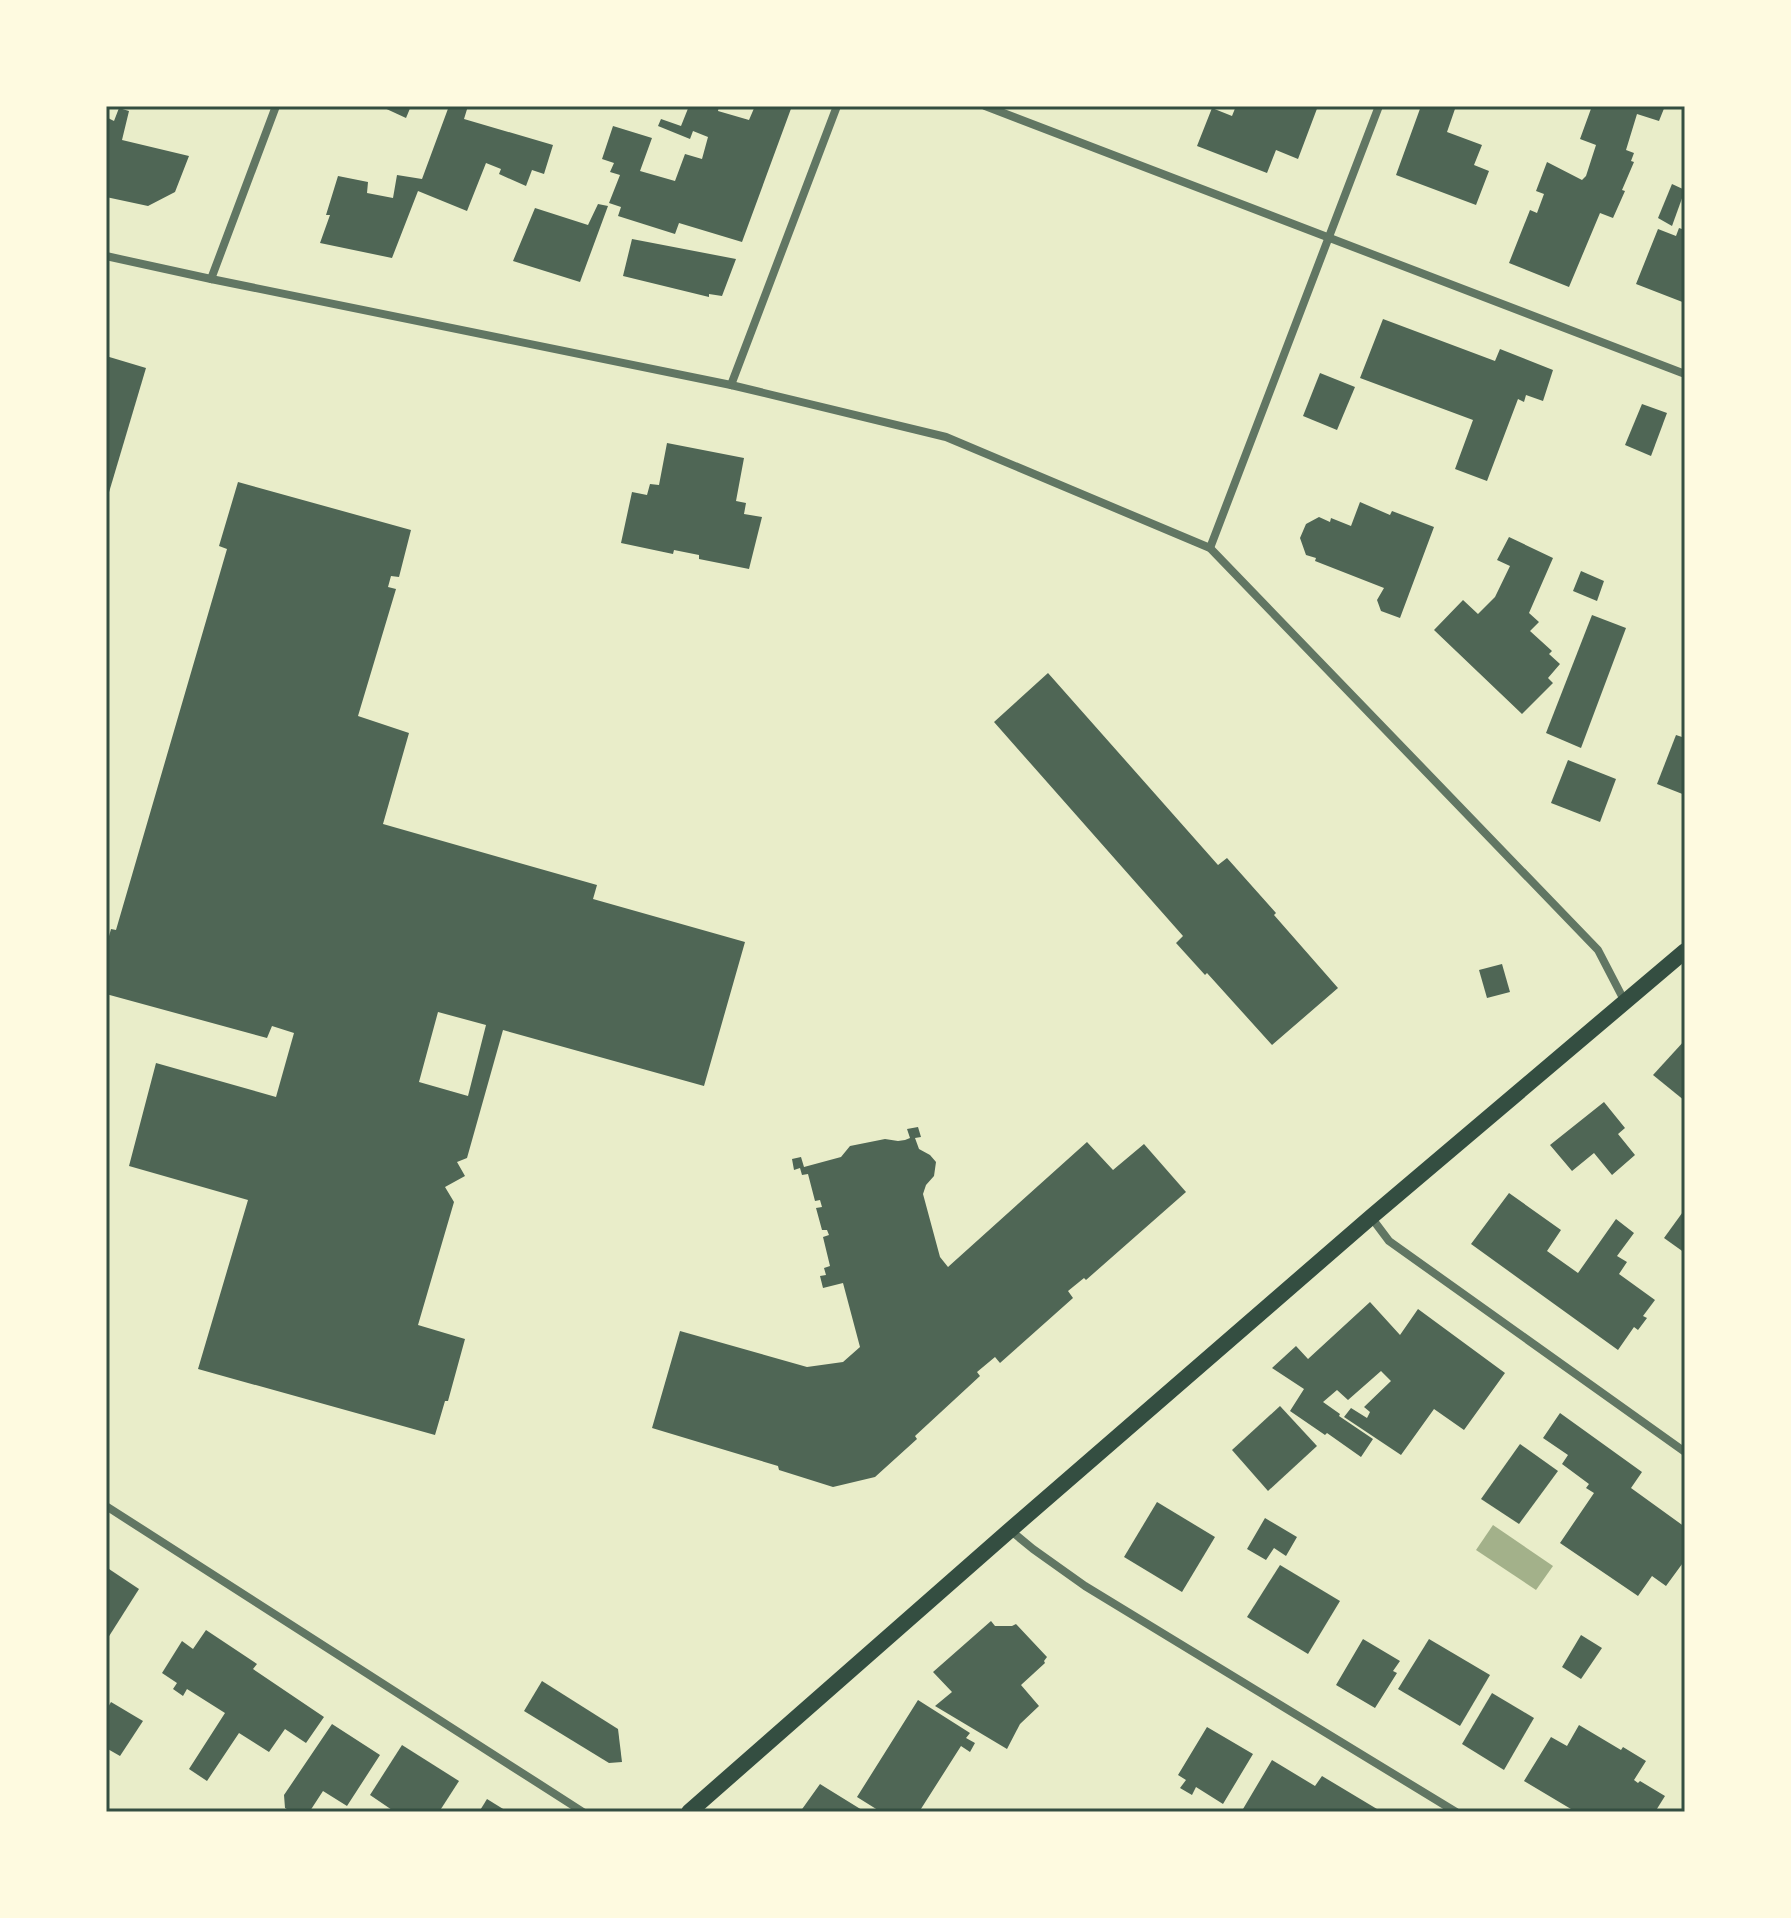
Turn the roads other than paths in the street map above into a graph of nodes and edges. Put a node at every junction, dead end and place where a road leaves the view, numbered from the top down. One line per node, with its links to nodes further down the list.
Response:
1 (276, 106): 7 (street)
2 (837, 106): 9 (street)
3 (985, 106): 5 (street)
4 (1379, 106): 5 (street)
5 (1329, 237): 8 (street); 10 (street)
6 (106, 256): 7 (street)
7 (211, 279): 9 (street)
8 (1685, 374)
9 (731, 385): 10 (street)
10 (1210, 548): 12 (street)
11 (1685, 951): 12 (main road)
12 (1626, 1002): 13 (main road)
13 (1371, 1217): 14 (street); 16 (main road)
14 (1685, 1452)
15 (106, 1506): 17 (street)
16 (1010, 1530): 18 (main road); 19 (street)
17 (583, 1812)
18 (689, 1812)
19 (1456, 1812)

